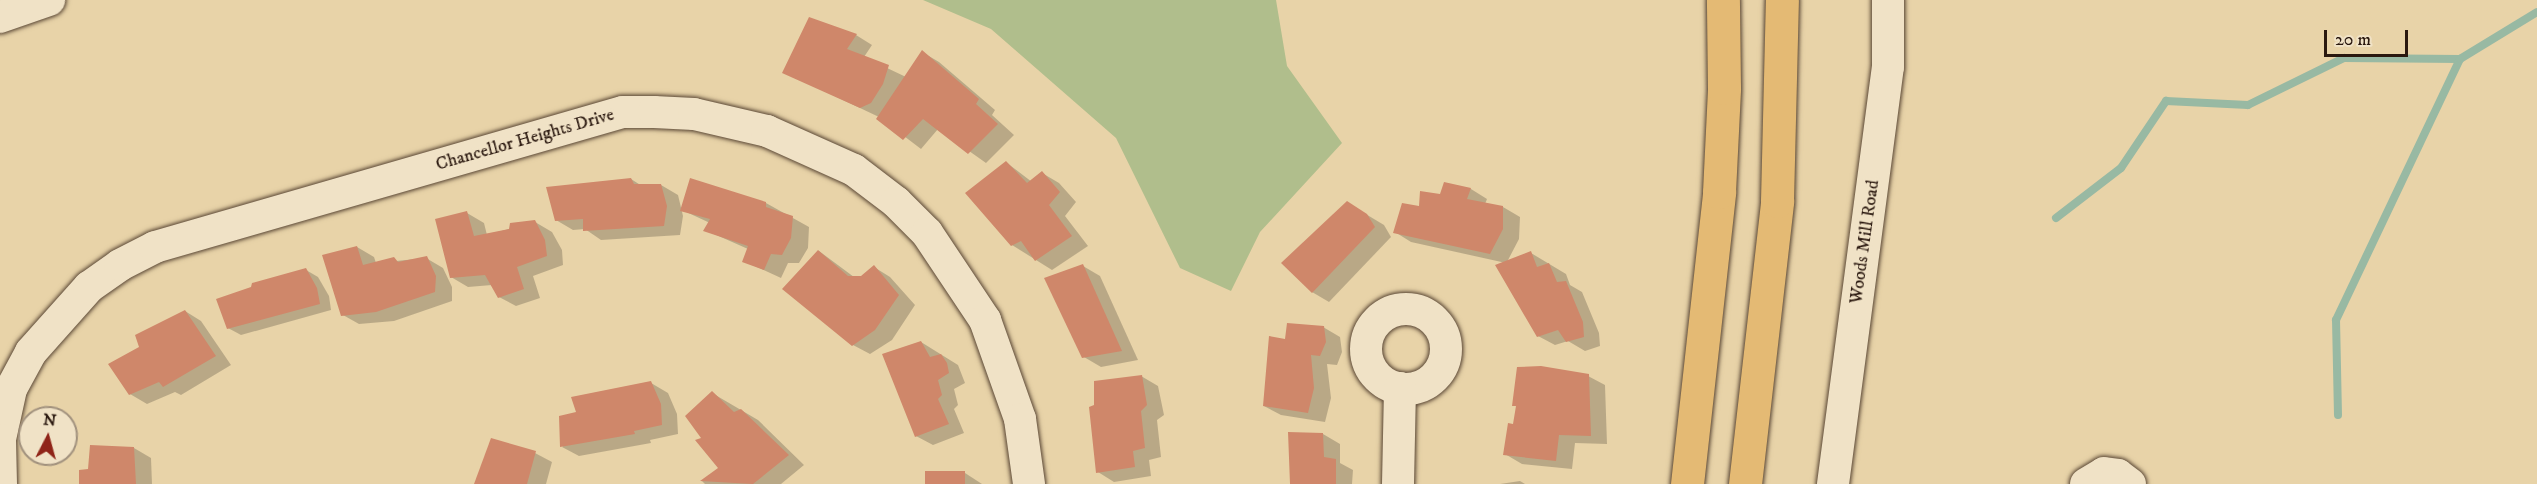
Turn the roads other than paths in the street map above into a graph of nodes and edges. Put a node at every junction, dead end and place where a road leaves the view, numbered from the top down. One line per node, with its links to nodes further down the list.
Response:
1 (49, 0): 5 (street)
2 (1723, 0): 11 (highway)
3 (1782, 0): 12 (highway)
4 (1888, 0): 13 (street, Woods Mill Road)
5 (0, 17)
6 (1400, 388): 10 (street)
7 (0, 440): 8 (street, Chancellor Heights Drive); 9 (street, Chancellor Heights Drive)
8 (1, 484)
9 (1029, 484)
10 (1398, 484)
11 (1687, 484)
12 (1745, 484)
13 (1833, 484)
14 (2086, 484): 15 (street)
15 (2130, 484)

